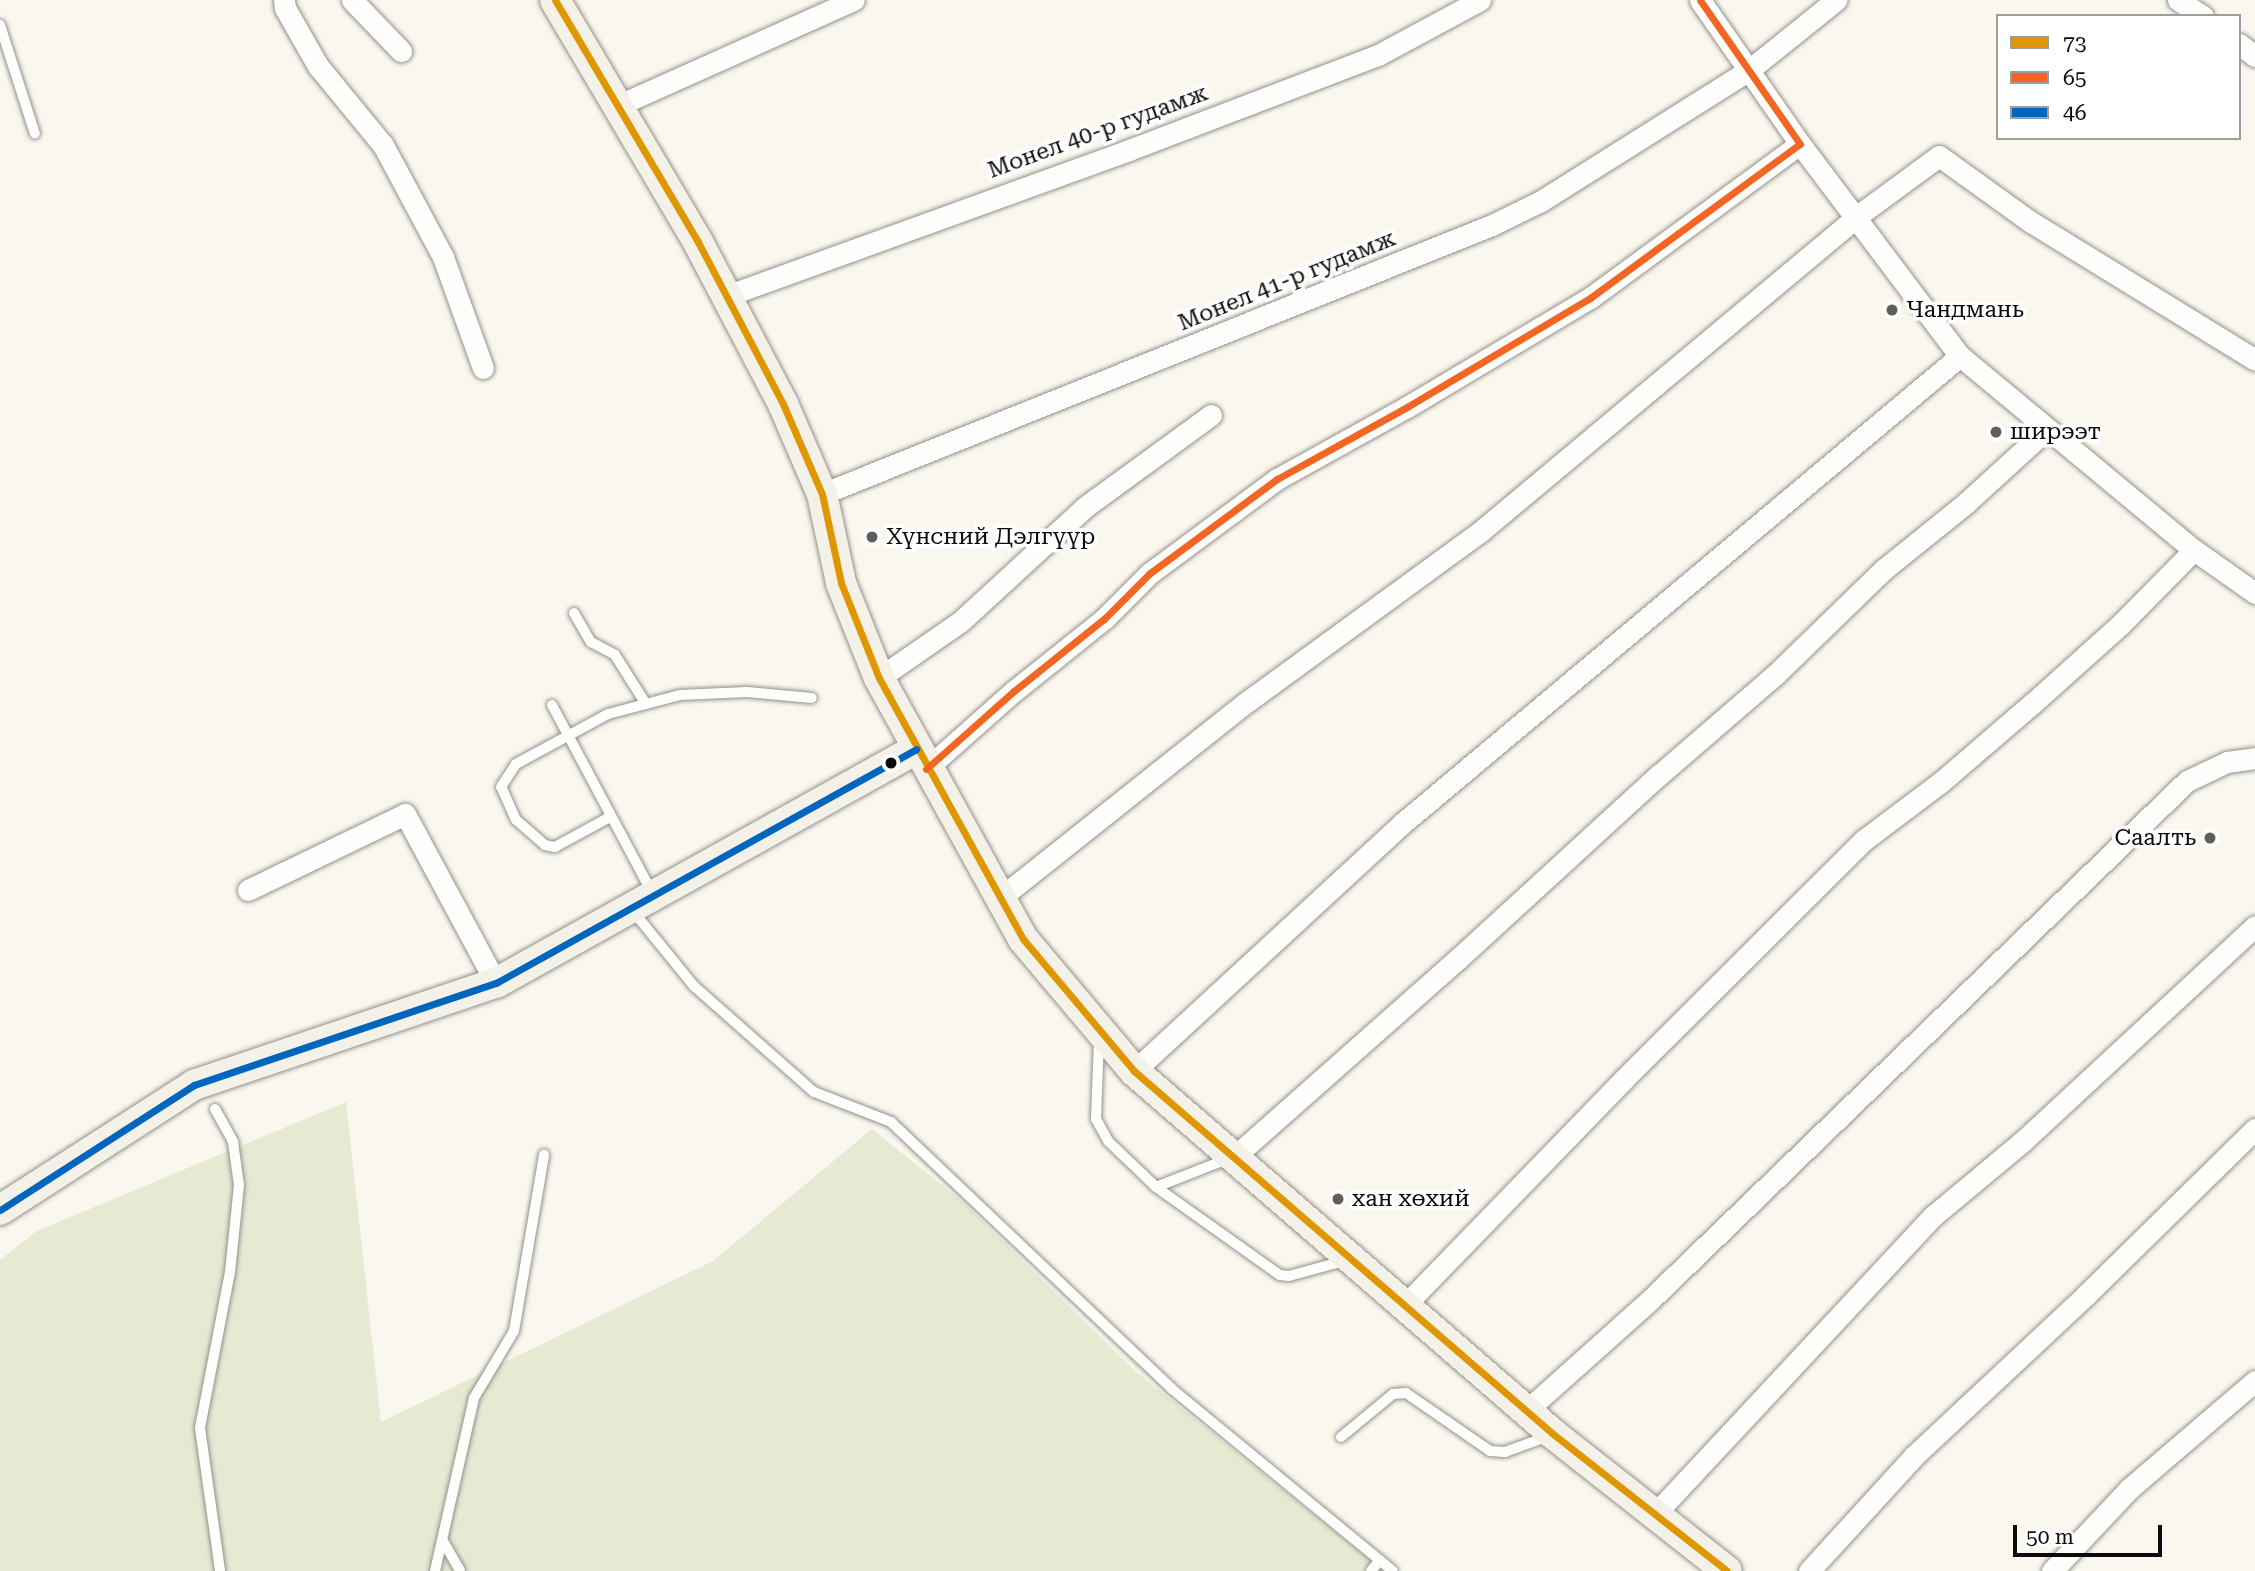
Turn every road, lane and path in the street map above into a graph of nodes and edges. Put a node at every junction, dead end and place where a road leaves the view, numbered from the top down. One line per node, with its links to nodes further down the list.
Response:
1 (284, 0): 22 (street)
2 (352, 0): 12 (street)
3 (555, 0): 15 (main road)
4 (854, 0): 15 (street)
5 (1479, 0): 19 (street, Монел 40-р гудамж)
6 (1700, 0): 14 (street)
7 (1836, 0): 14 (street, Монел 41-р гудамж)
8 (2178, 0): 9 (street)
9 (2200, 14)
10 (0, 25): 16 (lane)
11 (2241, 46): 13 (street)
12 (401, 51)
13 (2255, 57)
14 (1749, 70): 17 (street); 25 (street, Монел 41-р гудамж)
15 (619, 105): 19 (main road)
16 (35, 134)
17 (1800, 144): 18 (street); 35 (street)
18 (1856, 217): 20 (street); 21 (street); 38 (street)
19 (726, 296): 25 (main road)
20 (1960, 355): 24 (street); 43 (street)
21 (2255, 360)
22 (483, 368)
23 (1211, 415): 29 (street)
24 (2047, 429): 26 (street); 47 (street)
25 (822, 494): 29 (main road)
26 (2194, 550): 27 (street); 51 (street)
27 (2255, 593)
28 (574, 613): 31 (lane)
29 (879, 678): 35 (main road)
30 (812, 698): 31 (lane)
31 (646, 704): 33 (lane)
32 (552, 705): 33 (lane)
33 (567, 736): 36 (lane); 36 (lane)
34 (2255, 758): 53 (street)
35 (921, 759): 38 (main road); 39 (main road)
36 (610, 817): 39 (lane)
37 (248, 890): 41 (street)
38 (1000, 898): 42 (main road)
39 (641, 901): 41 (main road); 58 (lane)
40 (2255, 926): 56 (street)
41 (496, 983): 49 (main road)
42 (1100, 1030): 43 (main road); 48 (lane)
43 (1134, 1071): 47 (main road)
44 (215, 1110): 59 (lane)
45 (2255, 1129): 65 (street)
46 (544, 1156): 57 (lane)
47 (1234, 1157): 48 (lane); 50 (main road)
48 (1156, 1187): 50 (lane)
49 (0, 1210)
50 (1353, 1259): 51 (main road)
51 (1406, 1304): 53 (main road)
52 (2255, 1381): 66 (street)
53 (1527, 1410): 54 (main road)
54 (1553, 1434): 55 (lane); 56 (main road)
55 (1340, 1437)
56 (1655, 1514): 64 (main road)
57 (443, 1541): 60 (lane); 61 (lane)
58 (1380, 1560): 62 (lane); 63 (lane)
59 (220, 1571)
60 (435, 1571)
61 (460, 1571)
62 (1371, 1571)
63 (1393, 1571)
64 (1727, 1571)
65 (1810, 1571)
66 (2052, 1571)

